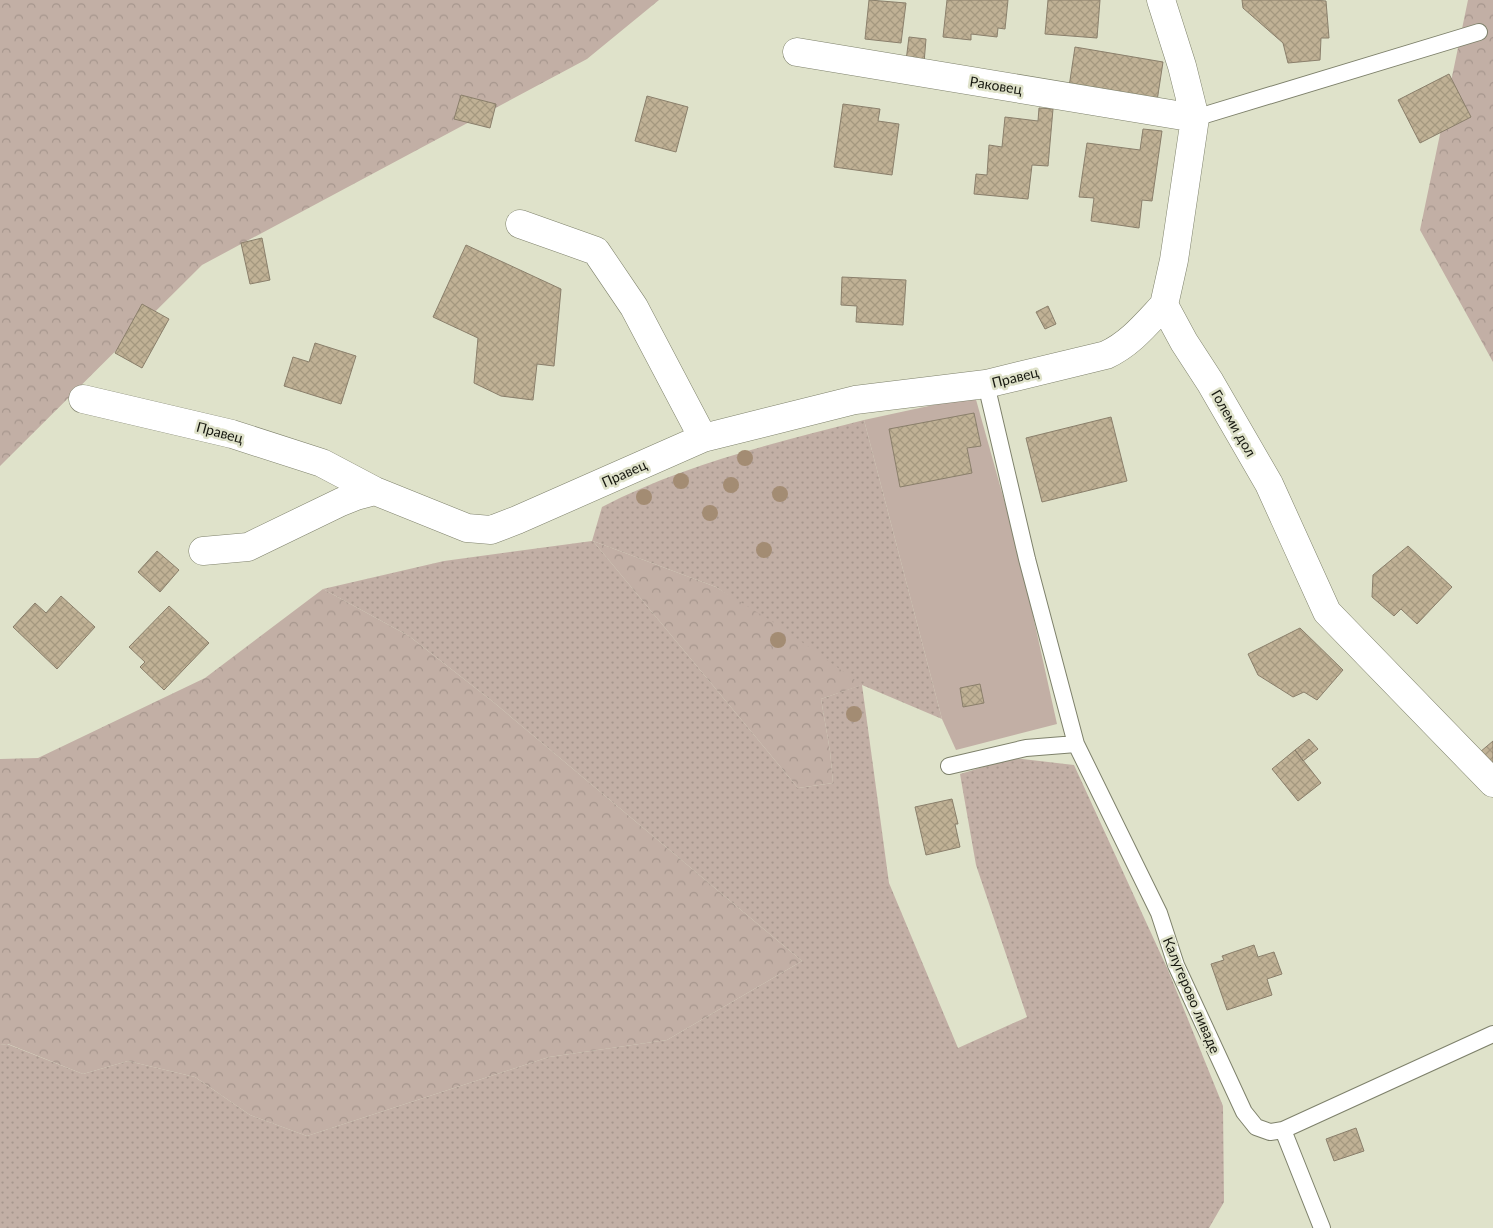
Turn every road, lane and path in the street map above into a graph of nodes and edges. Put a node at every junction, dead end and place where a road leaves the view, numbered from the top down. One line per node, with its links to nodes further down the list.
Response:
1 (1161, 0): 4 (street)
2 (1479, 32): 4 (lane)
3 (797, 52): 4 (street, Раковец)
4 (1195, 118): 6 (street)
5 (520, 224): 9 (street)
6 (1164, 305): 7 (street, Правец); 14 (street, Големи дол)
7 (986, 384): 9 (street, Правец); 12 (lane, Калугерово ливаде)
8 (83, 399): 10 (street, Правец)
9 (703, 438): 10 (street, Правец)
10 (375, 491): 11 (street)
11 (203, 551)
12 (1076, 744): 13 (lane); 16 (lane, Калугерово ливаде)
13 (950, 766)
14 (1493, 783)
15 (1493, 1034): 16 (lane, Калугерово ливаде)
16 (1283, 1130): 17 (lane)
17 (1322, 1228)

